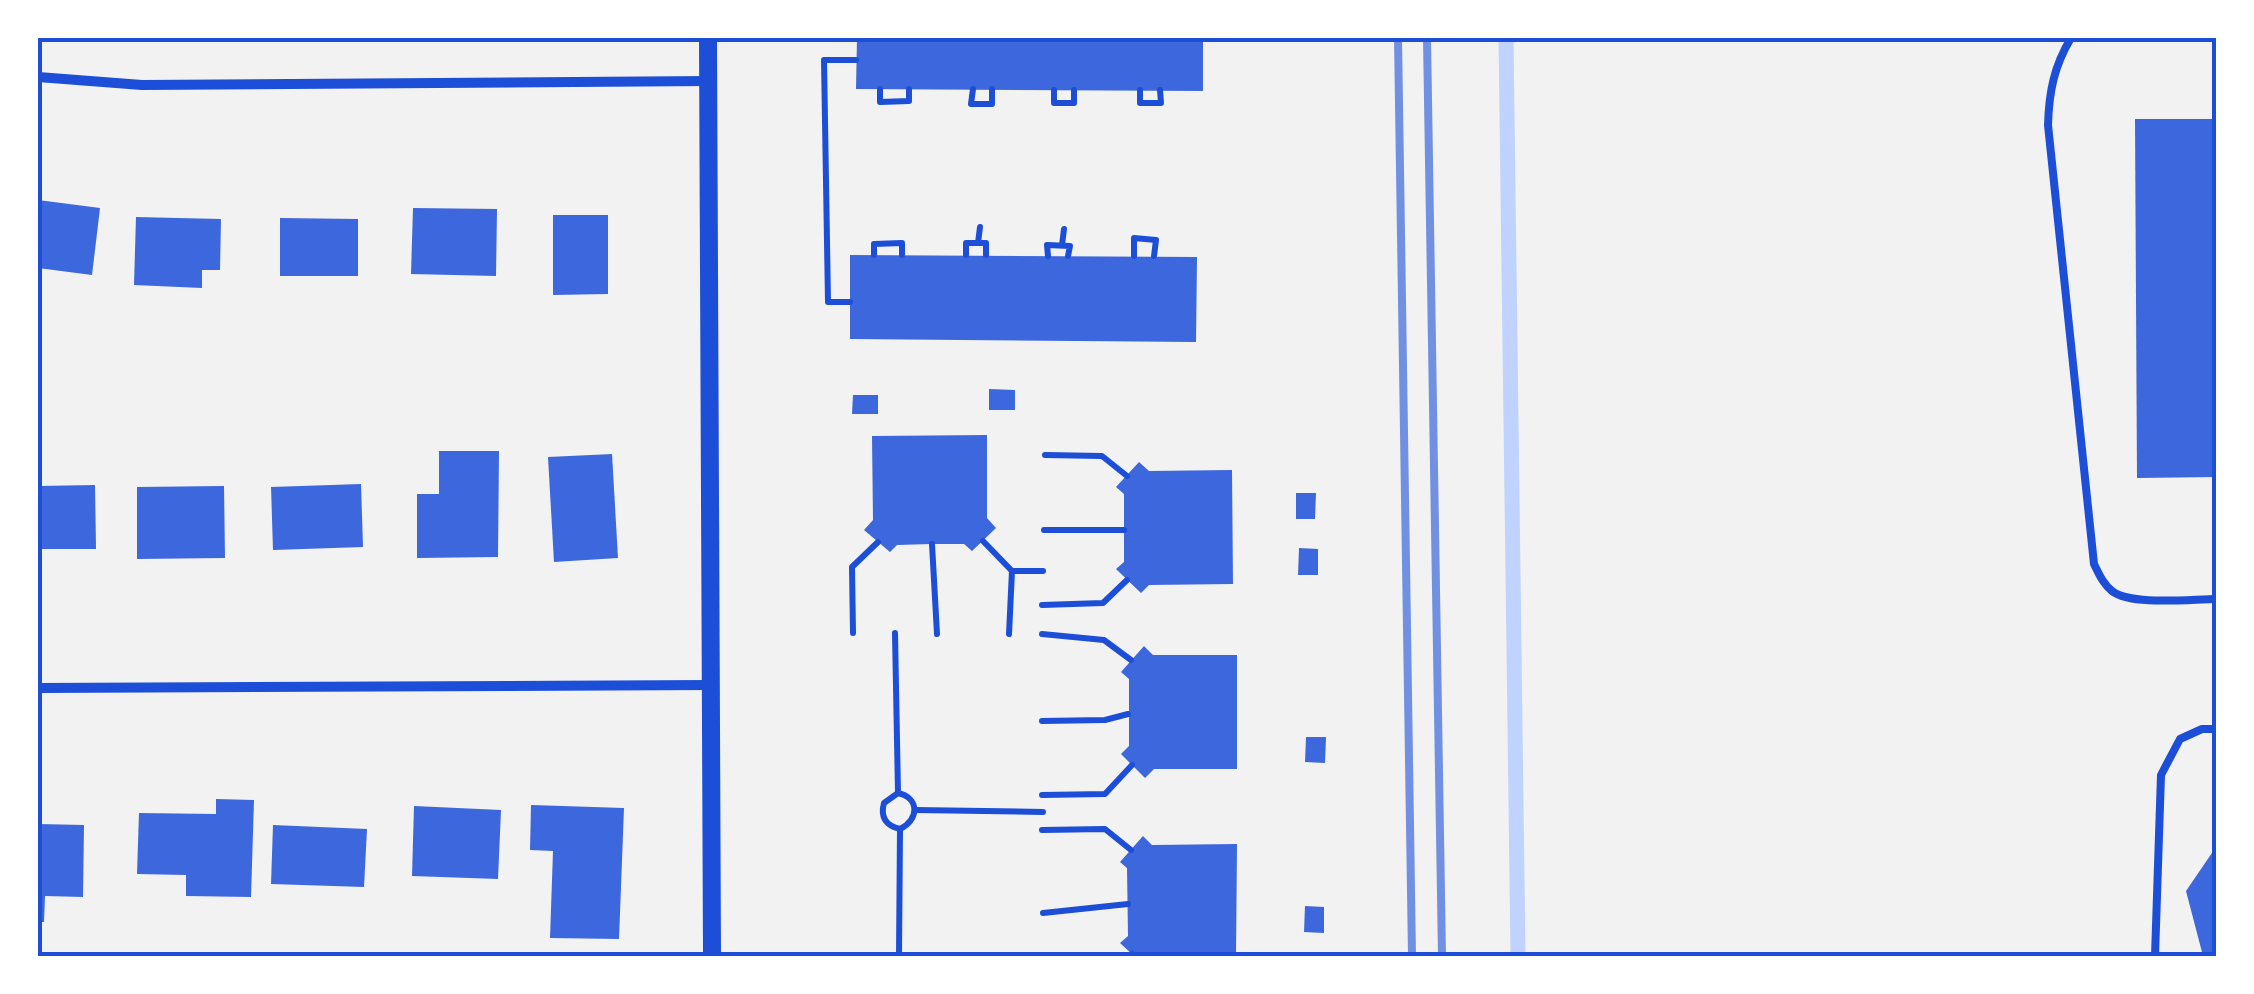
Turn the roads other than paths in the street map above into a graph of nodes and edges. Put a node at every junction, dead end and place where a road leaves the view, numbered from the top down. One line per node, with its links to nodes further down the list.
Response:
1 (708, 38): 4 (street)
2 (2071, 38): 5 (lane)
3 (38, 77): 4 (street)
4 (710, 81): 6 (street)
5 (2216, 599)
6 (712, 685): 7 (street); 9 (street)
7 (38, 688)
8 (2216, 729): 10 (lane)
9 (712, 956)
10 (2155, 956)

